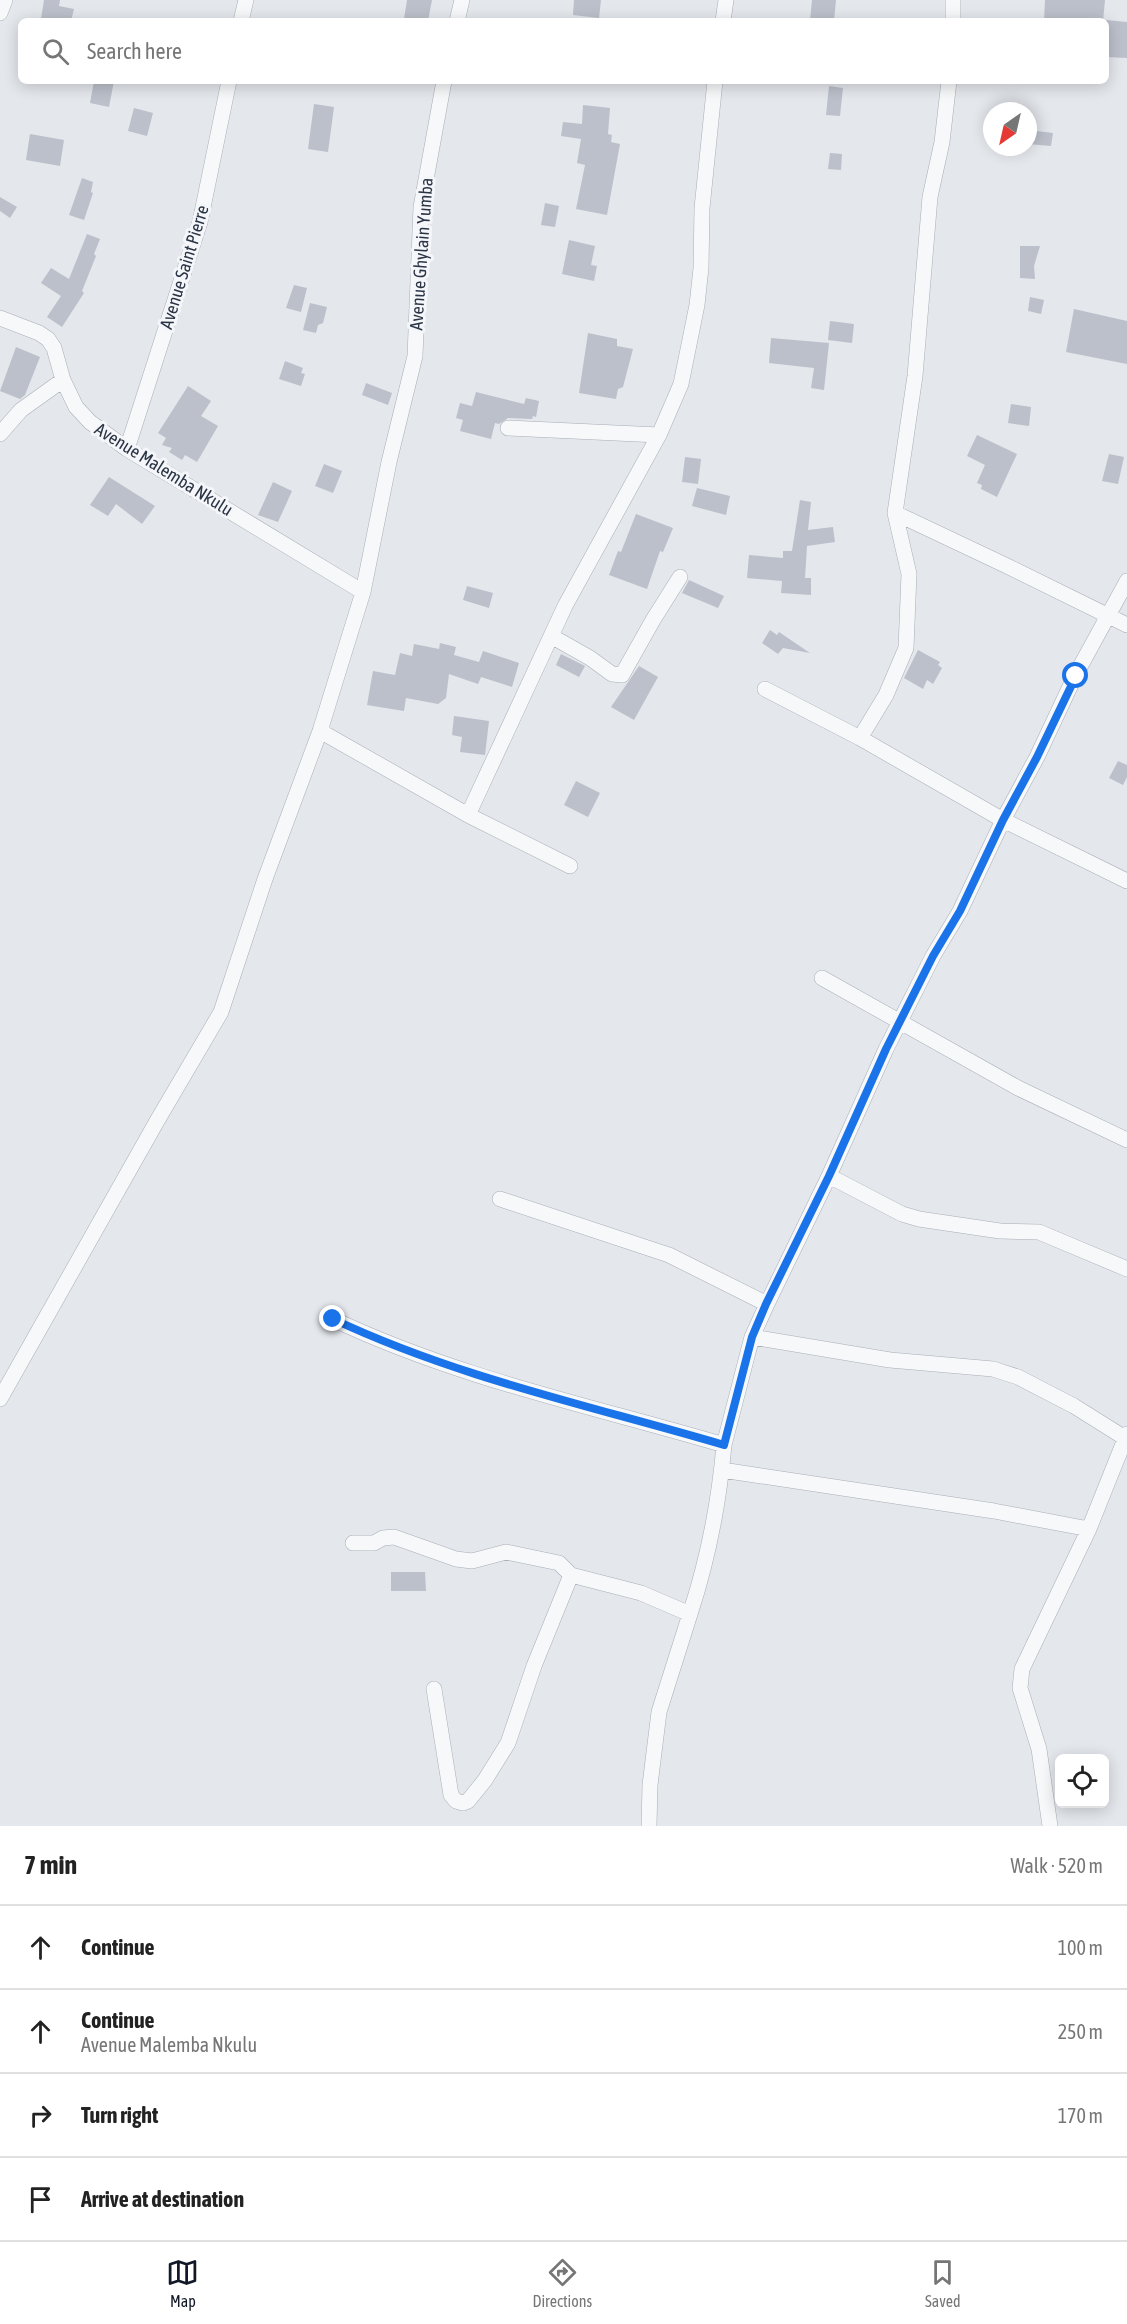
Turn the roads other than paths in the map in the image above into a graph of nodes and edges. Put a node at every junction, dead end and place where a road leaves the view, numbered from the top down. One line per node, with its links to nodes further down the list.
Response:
1 (5, 0): 6 (street)
2 (246, 0): 7 (street)
3 (462, 0): 8 (street)
4 (726, 0): 9 (street)
5 (952, 0): 10 (street)
6 (0, 12)
7 (243, 18)
8 (458, 18)
9 (723, 18)
10 (953, 18)
11 (228, 84): 20 (street, Avenue Saint Pierre)
12 (443, 84): 24 (street, Avenue Ghylain Yumba)
13 (715, 84): 19 (street)
14 (949, 84): 21 (street)
15 (0, 318): 16 (street, Avenue Malemba Nkulu)
16 (63, 380): 18 (street); 20 (street, Avenue Malemba Nkulu)
17 (508, 428): 19 (street)
18 (0, 434)
19 (659, 435): 27 (street)
20 (127, 449): 24 (street, Avenue Malemba Nkulu)
21 (895, 513): 25 (street); 30 (street)
22 (680, 577): 27 (street)
23 (1127, 580): 25 (street)
24 (363, 592): 29 (street, Avenue Ghylain Yumba)
25 (1108, 615): 26 (street); 32 (street)
26 (1127, 625)
27 (551, 636): 31 (street)
28 (765, 689): 30 (street)
29 (320, 731): 31 (street); 44 (street, Avenue Ghylain Yumba)
30 (860, 738): 32 (street)
31 (468, 815): 33 (street)
32 (1003, 820): 34 (street); 36 (street)
33 (570, 866)
34 (1127, 881)
35 (822, 978): 36 (street)
36 (902, 1021): 37 (street); 38 (street)
37 (1127, 1140)
38 (829, 1176): 40 (street); 41 (street)
39 (500, 1199): 41 (street)
40 (1127, 1269)
41 (766, 1304): 43 (street)
42 (333, 1319): 46 (street)
43 (752, 1337): 45 (street); 46 (street)
44 (0, 1399)
45 (1126, 1436): 48 (street)
46 (724, 1445): 47 (street)
47 (722, 1470): 48 (street); 51 (street)
48 (1089, 1529): 54 (street)
49 (353, 1544): 50 (street)
50 (571, 1575): 51 (street); 52 (street)
51 (690, 1614): 53 (street)
52 (434, 1689)
53 (649, 1826)
54 (1050, 1826)

